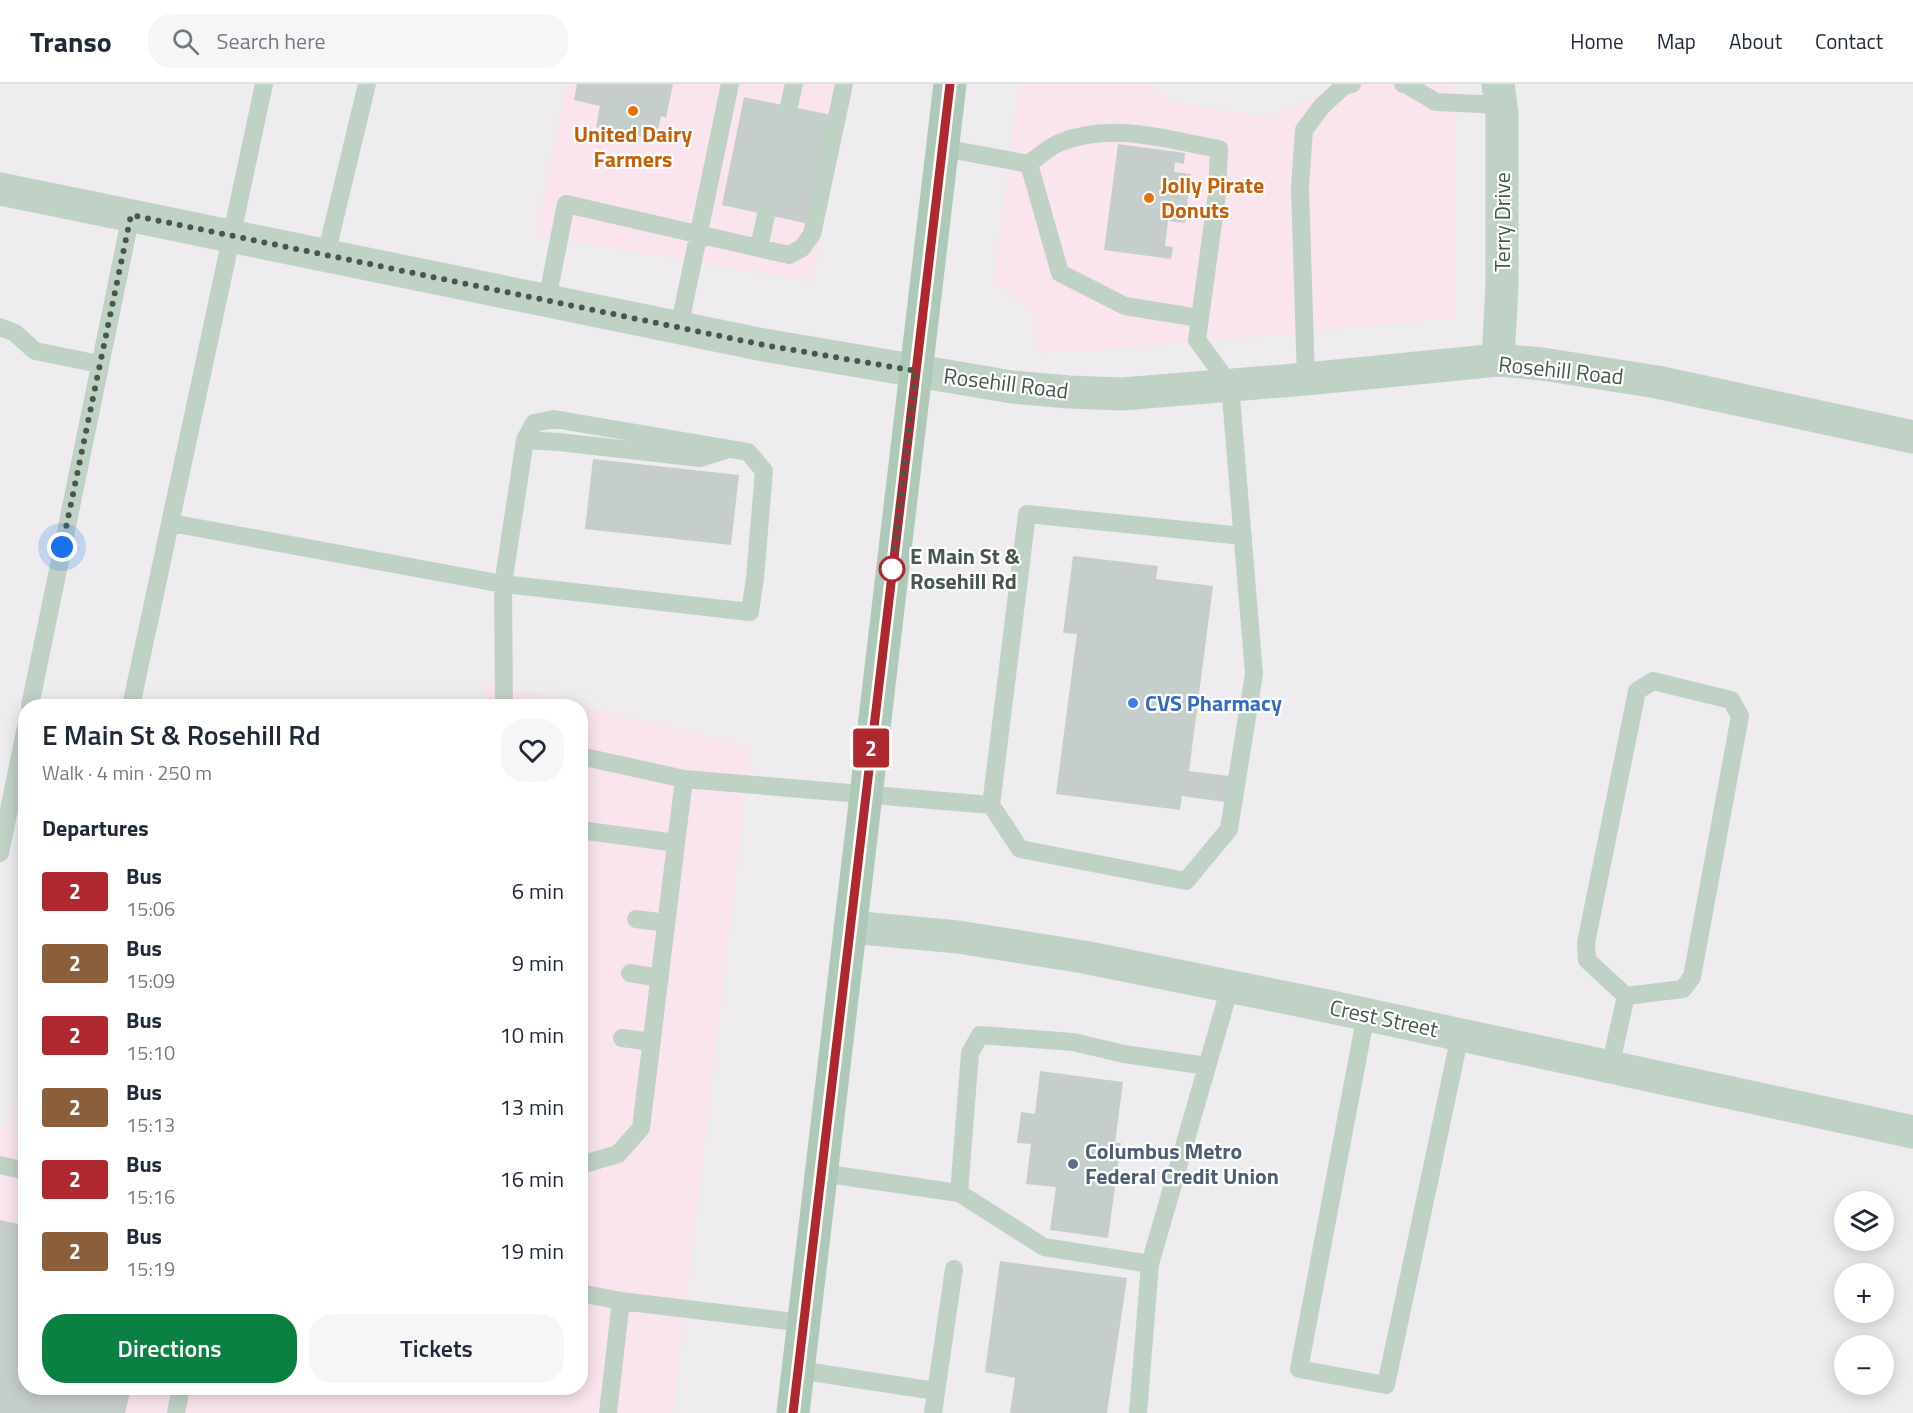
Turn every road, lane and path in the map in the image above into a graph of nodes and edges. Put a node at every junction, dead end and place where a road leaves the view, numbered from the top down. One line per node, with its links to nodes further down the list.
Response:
1 (264, 84): 17 (lane)
2 (367, 84): 19 (lane)
3 (730, 84): 16 (lane)
4 (794, 84): 10 (lane)
5 (844, 84): 18 (lane)
6 (950, 84): 11 (main road)
7 (1352, 84): 27 (lane)
8 (1403, 84): 9 (lane)
9 (1499, 95): 24 (street, Terry Drive)
10 (789, 106)
11 (943, 148): 12 (lane); 26 (main road)
12 (1029, 164): 21 (lane); 21 (lane)
13 (0, 189): 14 (street, Rosehill Road)
14 (131, 215): 17 (street, Rosehill Road); 25 (lane)
15 (766, 215): 18 (lane)
16 (699, 234): 18 (lane); 20 (lane); 23 (lane)
17 (232, 236): 19 (street, Rosehill Road); 30 (lane)
18 (759, 247)
19 (326, 255): 20 (street, Rosehill Road)
20 (547, 300): 23 (street, Rosehill Road)
21 (1199, 318): 28 (lane)
22 (0, 327): 25 (lane)
23 (679, 328): 26 (street, Rosehill Road)
24 (1498, 360): 27 (street, Rosehill Road); 29 (street, Rosehill Road)
25 (99, 364): 33 (lane)
26 (916, 371): 28 (street, Rosehill Road); 39 (main road)
27 (1306, 379): 28 (street, Rosehill Road)
28 (1230, 385): 31 (lane)
29 (1913, 437)
30 (171, 523): 32 (lane); 34 (lane)
31 (1243, 536): 40 (lane); 40 (lane)
32 (502, 584): 32 (lane); 35 (lane)
33 (31, 699)
34 (133, 699)
35 (504, 699)
36 (588, 758): 38 (lane)
37 (18, 766): 43 (lane)
38 (684, 779): 39 (lane); 42 (lane)
39 (866, 794): 40 (lane); 46 (main road)
40 (991, 805)
41 (588, 831): 42 (lane)
42 (676, 843): 45 (lane)
43 (0, 853)
44 (636, 919): 45 (lane)
45 (666, 923): 48 (lane)
46 (850, 927): 49 (street, Crest Street); 61 (main road)
47 (630, 974): 48 (lane)
48 (660, 978): 54 (lane)
49 (1230, 987): 51 (street, Crest Street); 55 (lane)
50 (1626, 996): 50 (lane); 56 (lane)
51 (1366, 1014): 52 (street, Crest Street); 52 (lane)
52 (1460, 1035): 56 (street, Crest Street)
53 (622, 1038): 54 (lane)
54 (652, 1042): 58 (lane)
55 (1207, 1066): 62 (lane); 63 (lane)
56 (1610, 1067): 57 (street, Crest Street)
57 (1913, 1132)
58 (588, 1163)
59 (0, 1165): 60 (lane)
60 (18, 1169)
61 (821, 1173): 62 (lane); 67 (main road)
62 (959, 1193): 63 (lane)
63 (1150, 1264): 75 (lane)
64 (954, 1269): 69 (lane)
65 (588, 1295): 66 (lane)
66 (621, 1301): 67 (lane); 72 (lane)
67 (804, 1323): 68 (main road)
68 (798, 1370): 69 (lane); 73 (main road)
69 (935, 1390): 74 (lane)
70 (180, 1395): 71 (lane)
71 (176, 1413)
72 (608, 1413)
73 (793, 1413)
74 (933, 1413)
75 (1138, 1413)

